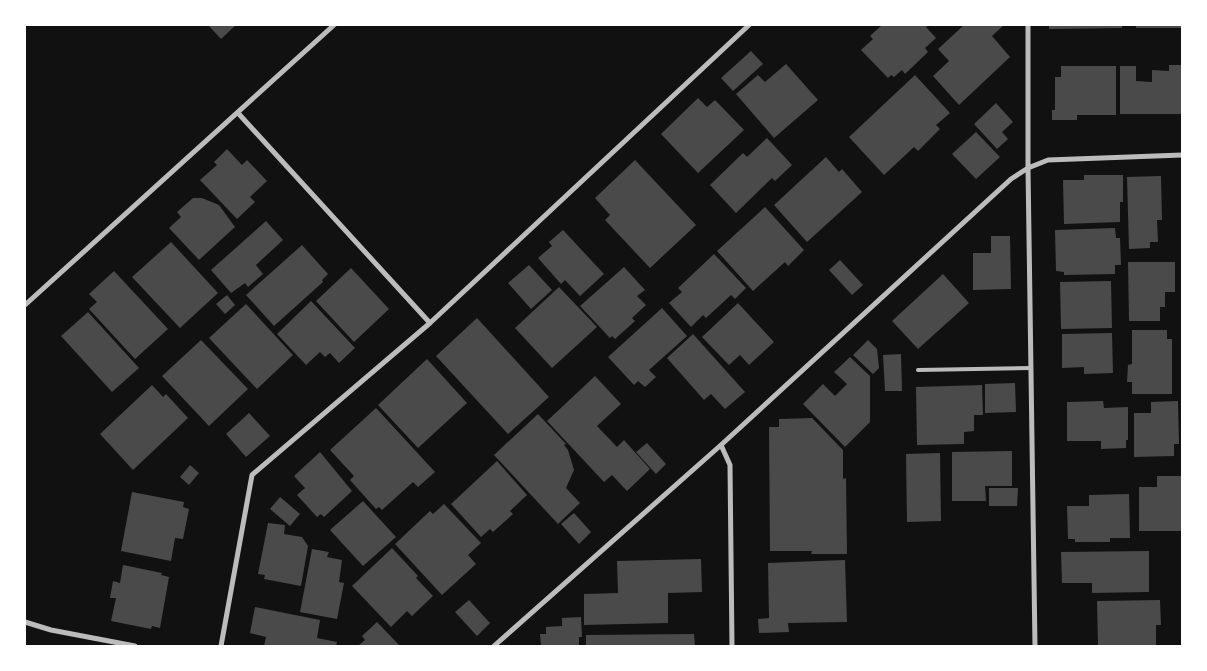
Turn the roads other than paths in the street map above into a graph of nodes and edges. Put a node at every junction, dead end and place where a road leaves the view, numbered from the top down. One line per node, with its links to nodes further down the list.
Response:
1 (334, 25): 4 (street)
2 (749, 25): 8 (street)
3 (1028, 25): 6 (street)
4 (238, 112): 7 (street); 8 (street)
5 (1182, 155): 6 (street)
6 (1028, 168): 9 (street); 11 (street)
7 (25, 305)
8 (430, 322): 14 (street)
9 (1031, 368): 10 (lane); 17 (street)
10 (918, 370)
11 (721, 445): 15 (street); 16 (street)
12 (25, 622): 13 (street)
13 (135, 646)
14 (222, 646)
15 (494, 646)
16 (732, 646)
17 (1036, 646)

